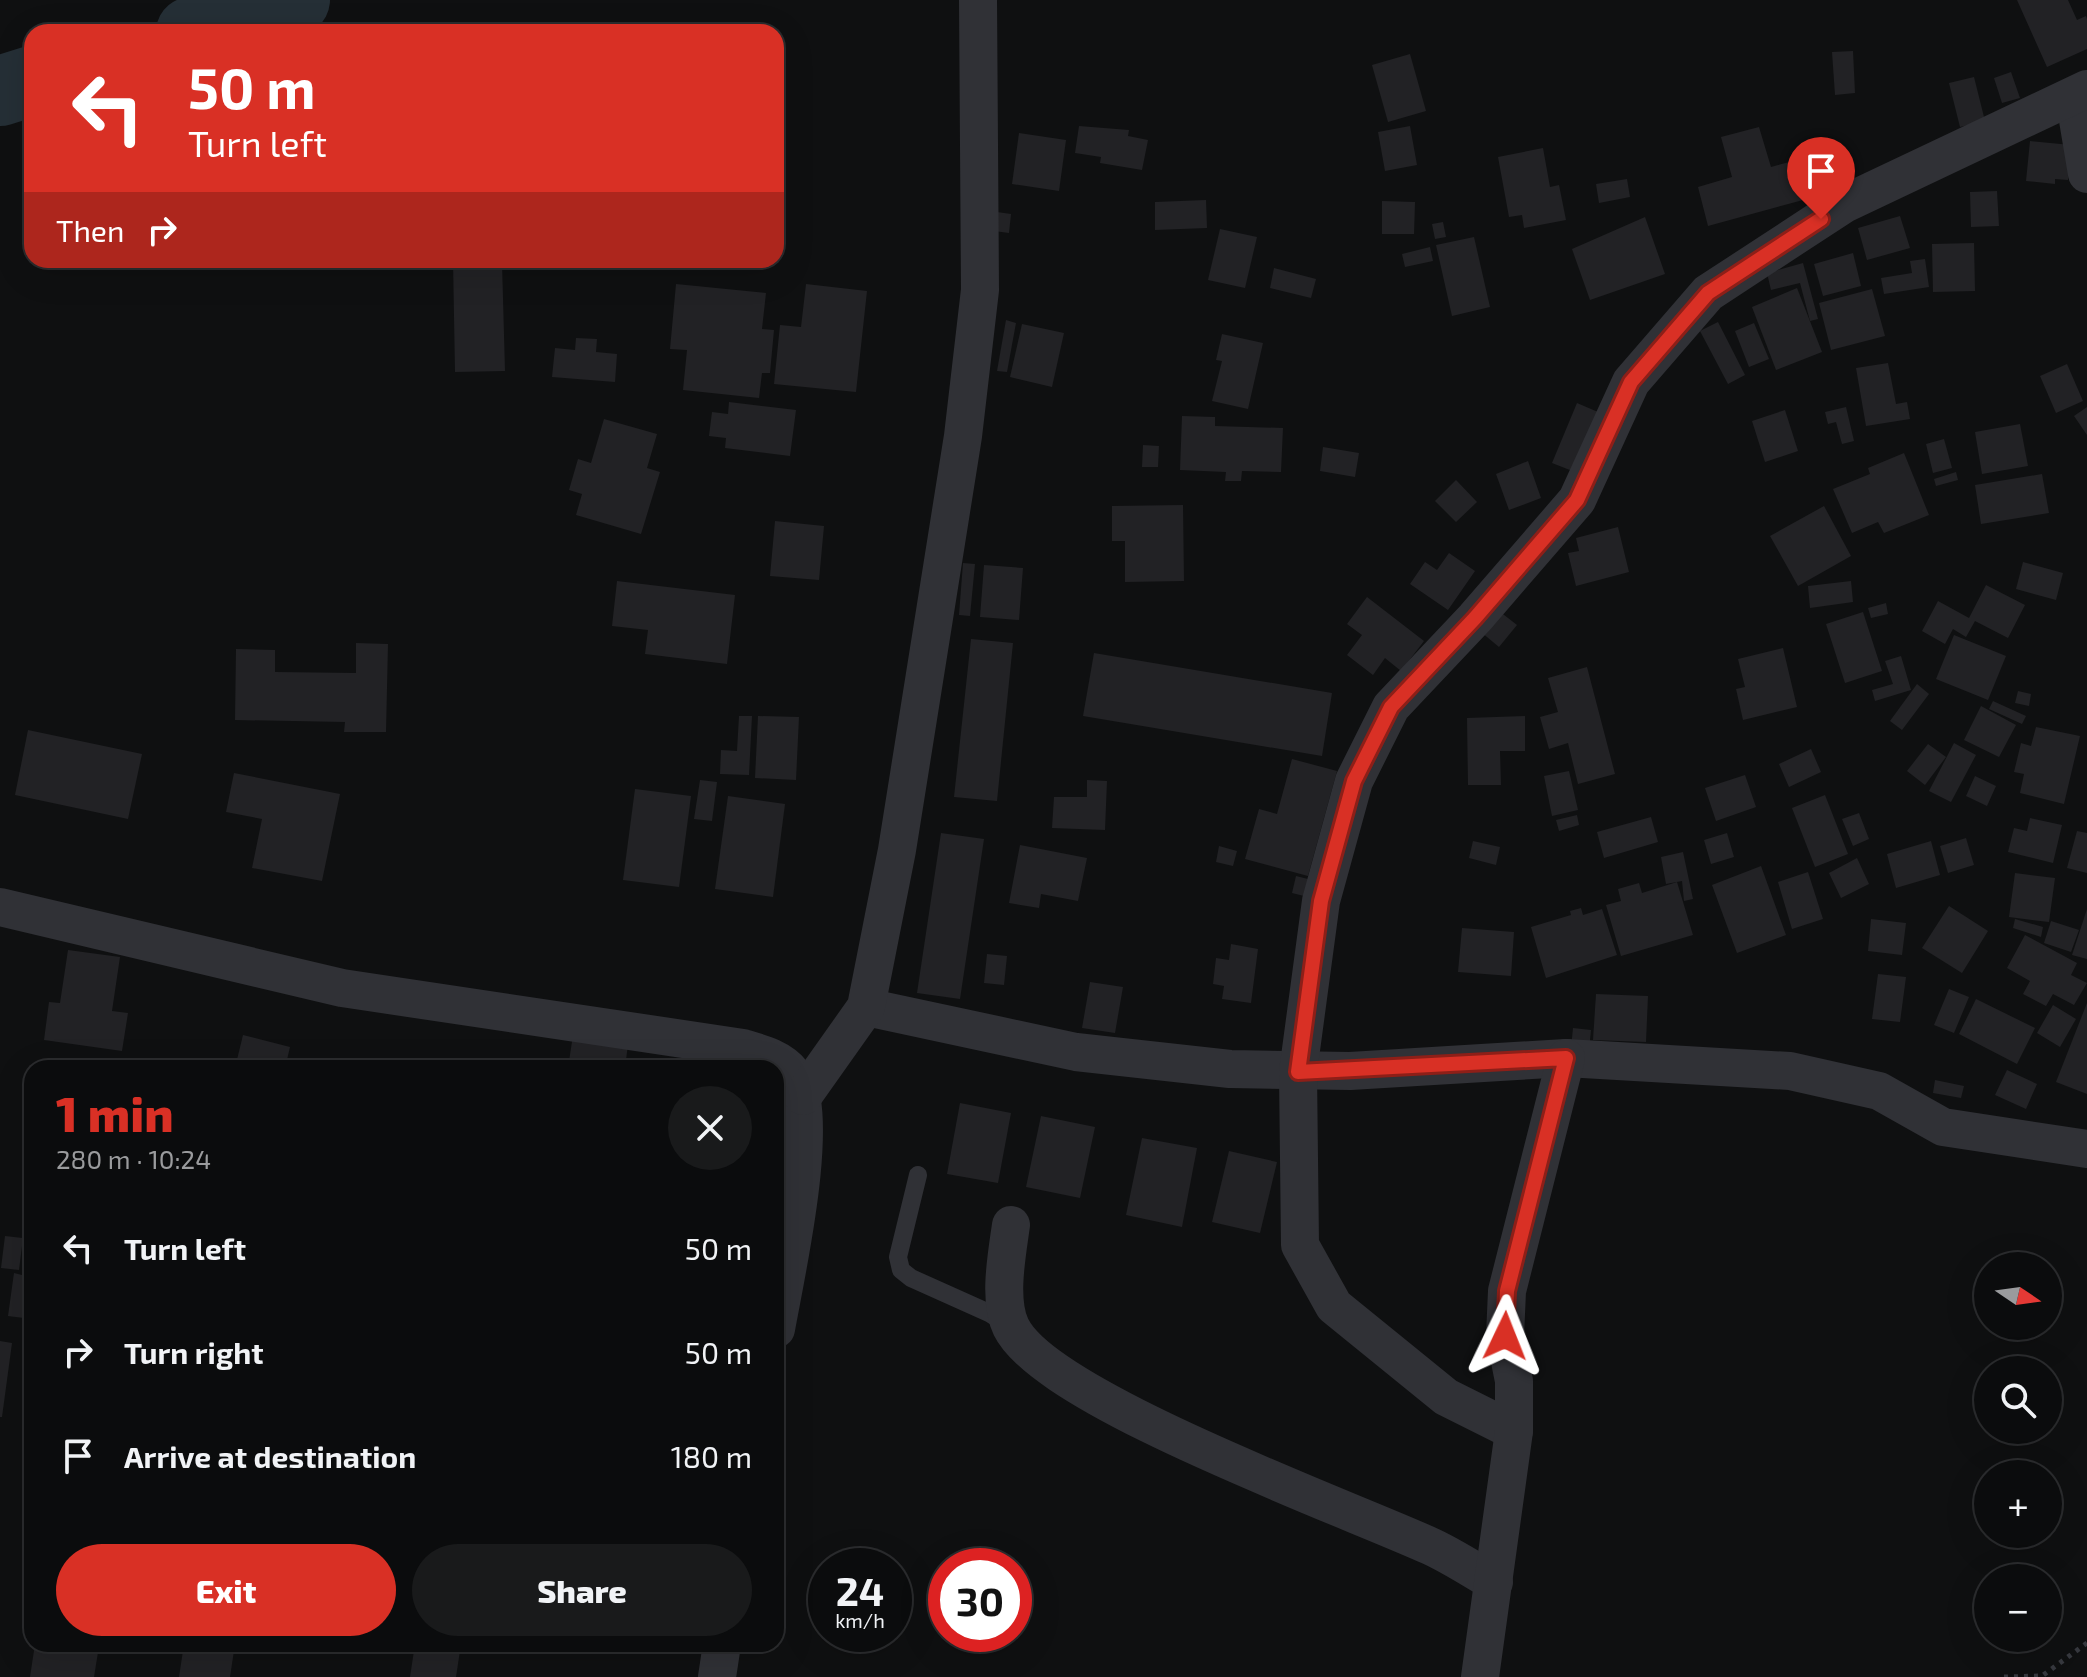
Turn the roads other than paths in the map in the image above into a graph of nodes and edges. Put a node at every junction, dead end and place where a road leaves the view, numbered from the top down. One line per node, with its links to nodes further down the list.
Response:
1 (978, 0): 5 (street)
2 (2080, 92): 3 (street); 9 (street)
3 (2087, 174)
4 (0, 907): 7 (street)
5 (866, 1007): 9 (street); 10 (street)
6 (1566, 1058): 9 (street); 11 (street); 16 (street)
7 (776, 1060)
8 (784, 1066): 10 (street)
9 (1298, 1072): 16 (street)
10 (803, 1096): 14 (street)
11 (2087, 1149)
12 (918, 1175): 15 (lane)
13 (1011, 1225): 15 (street)
14 (784, 1280)
15 (1011, 1327): 17 (street)
16 (1514, 1431): 17 (street)
17 (1494, 1582): 20 (street)
18 (721, 1652): 19 (street)
19 (717, 1677)
20 (1480, 1677)

